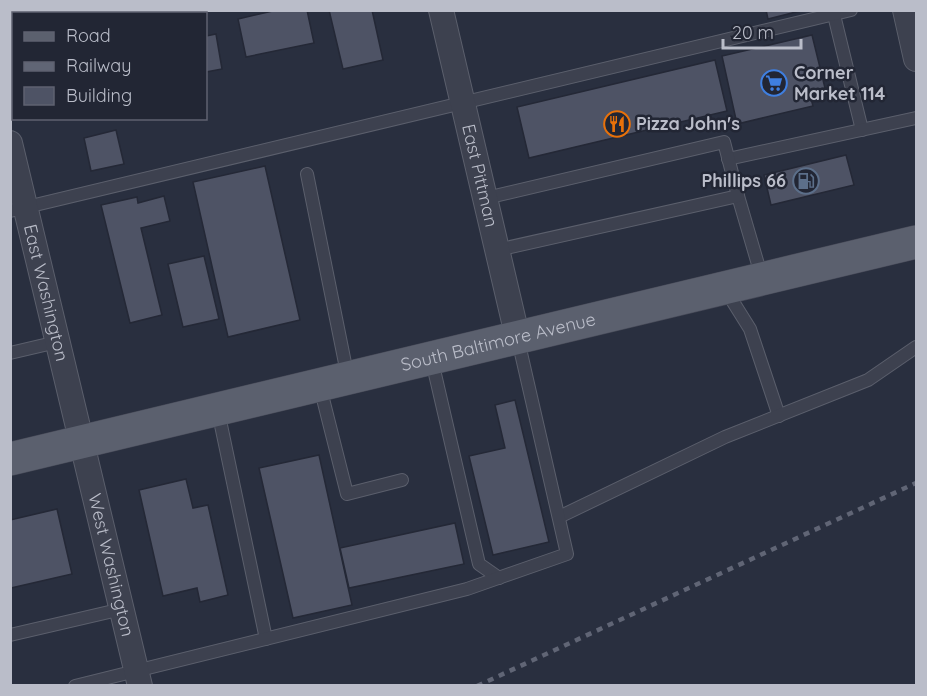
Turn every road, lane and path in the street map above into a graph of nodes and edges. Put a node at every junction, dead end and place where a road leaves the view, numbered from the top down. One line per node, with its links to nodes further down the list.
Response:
1 (441, 10): 6 (street, East Pittman)
2 (851, 10): 4 (lane)
3 (905, 10): 5 (street)
4 (834, 15): 6 (lane); 8 (lane)
5 (915, 44)
6 (464, 104): 13 (street, East Pittman); 14 (lane)
7 (916, 118): 8 (lane)
8 (862, 130): 10 (lane)
9 (10, 143): 14 (street, East Washington)
10 (728, 159): 12 (lane); 13 (lane)
11 (307, 174): 24 (lane)
12 (738, 196): 16 (lane); 17 (lane)
13 (486, 198): 16 (street, East Pittman)
14 (18, 209): 20 (street, East Washington)
15 (916, 242): 17 (main road, South Baltimore Avenue)
16 (497, 250): 19 (street, East Pittman)
17 (762, 279): 18 (main road, South Baltimore Avenue)
18 (724, 288): 19 (main road, South Baltimore Avenue); 26 (lane)
19 (518, 339): 23 (main road, South Baltimore Avenue); 30 (lane)
20 (57, 342): 22 (lane); 27 (street, East Washington)
21 (916, 347): 26 (lane)
22 (10, 353)
23 (432, 359): 24 (main road, South Baltimore Avenue); 31 (lane)
24 (334, 383): 25 (main road, South Baltimore Avenue); 29 (lane)
25 (218, 410): 27 (main road, South Baltimore Avenue); 34 (lane)
26 (779, 416): 30 (lane)
27 (81, 443): 28 (main road, South Baltimore Avenue); 32 (street, West Washington)
28 (10, 459)
29 (402, 480)
30 (559, 517): 31 (lane)
31 (499, 578): 34 (lane)
32 (122, 609): 33 (lane); 35 (street, West Washington)
33 (10, 635)
34 (266, 639): 35 (lane)
35 (138, 678): 36 (lane)
36 (75, 686)

